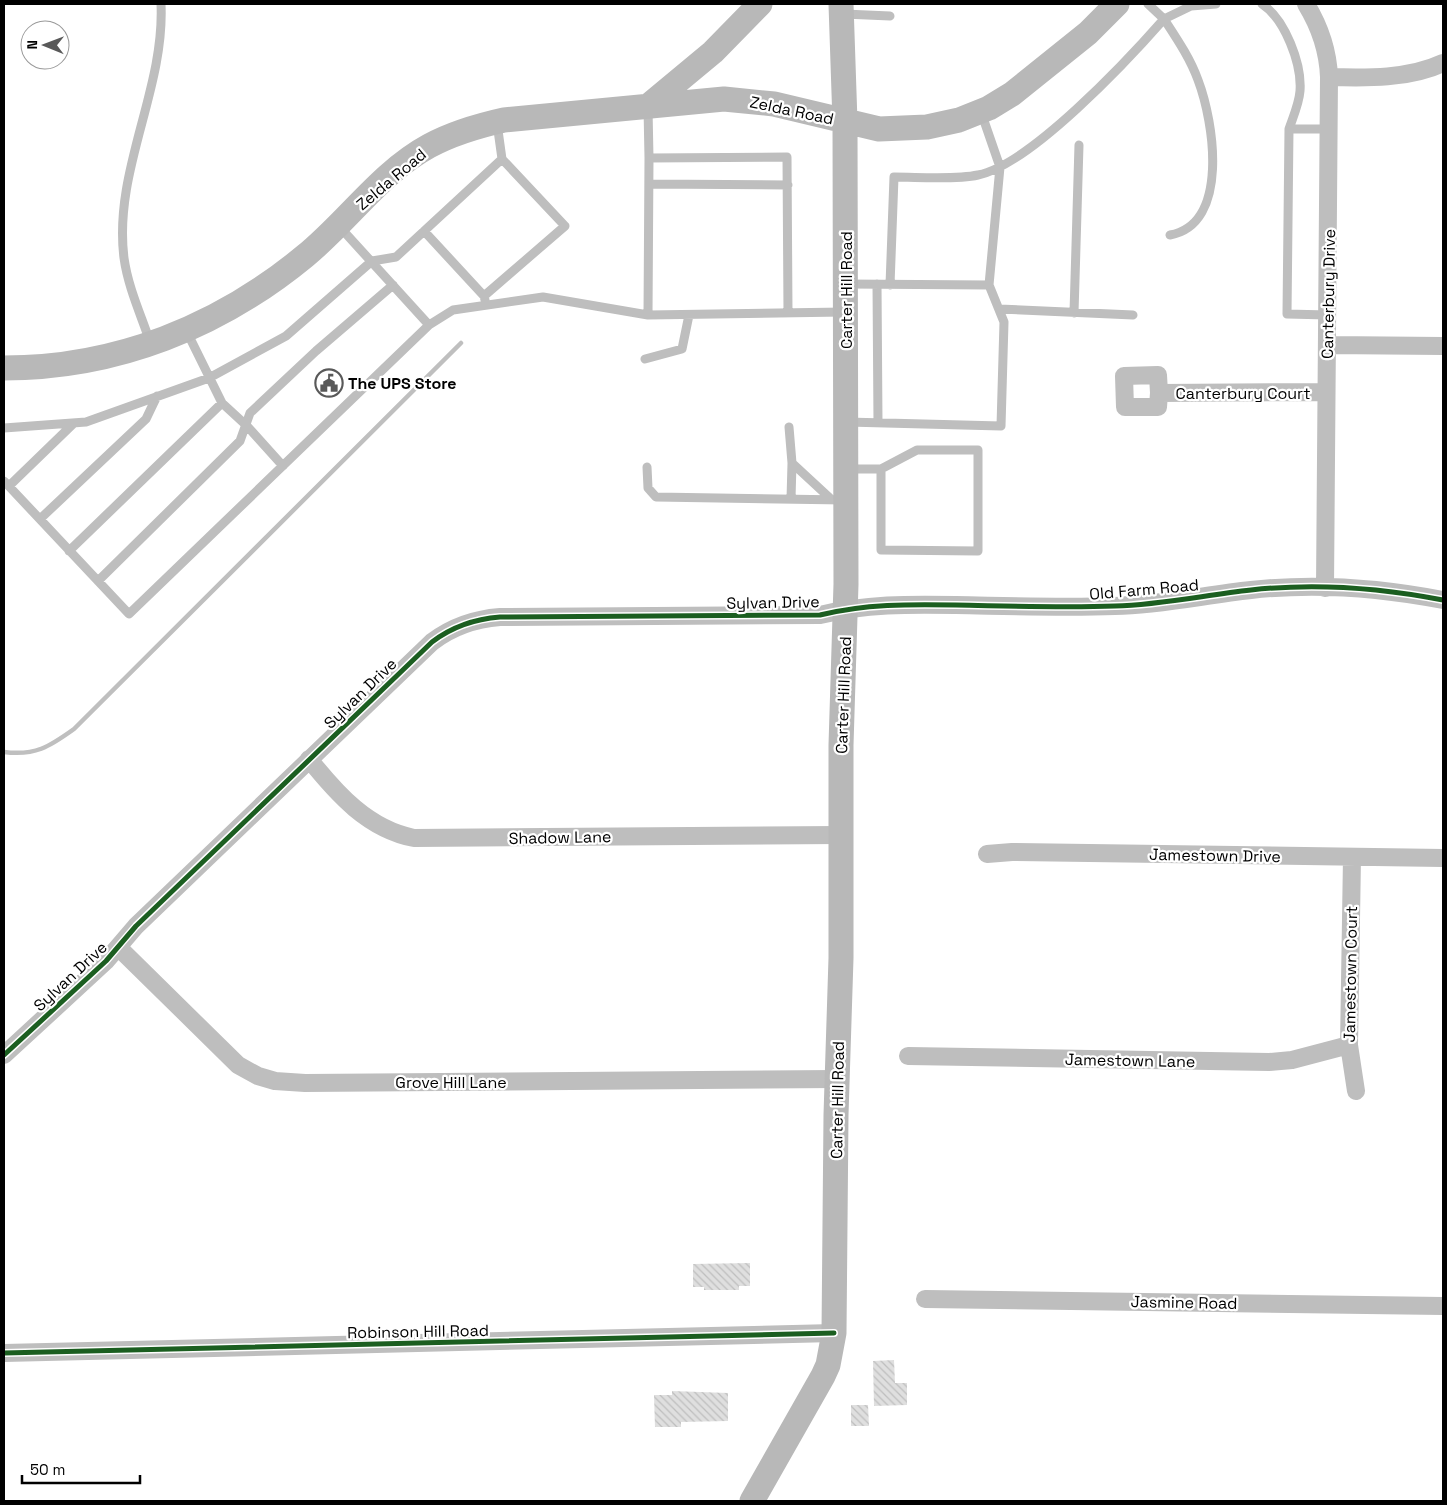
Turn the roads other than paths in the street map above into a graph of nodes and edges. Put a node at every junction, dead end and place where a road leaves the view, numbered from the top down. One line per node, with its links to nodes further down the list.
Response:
1 (161, 4): 46 (lane)
2 (760, 4): 13 (main road)
3 (1117, 4): 14 (main road)
4 (1148, 4): 10 (lane)
5 (1216, 4): 10 (lane)
6 (1306, 4): 12 (street, Canterbury Drive)
7 (1266, 6): 17 (lane)
8 (841, 9): 9 (lane); 16 (main road, Carter Hill Road)
9 (890, 16)
10 (1164, 19): 22 (lane); 27 (lane)
11 (1443, 63): 12 (street)
12 (1329, 77): 18 (street, Canterbury Drive)
13 (648, 106): 15 (main road, Zelda Road); 16 (main road, Zelda Road); 20 (lane)
14 (981, 111): 16 (main road); 22 (lane)
15 (497, 122): 21 (lane); 25 (main road, Zelda Road)
16 (845, 122): 29 (main road, Carter Hill Road)
17 (1289, 129): 18 (lane); 43 (lane)
18 (1329, 129): 43 (street, Canterbury Drive)
19 (1079, 145): 39 (lane)
20 (649, 158): 23 (lane); 24 (lane)
21 (502, 159): 26 (lane); 34 (lane)
22 (1000, 167): 31 (lane); 33 (lane)
23 (649, 184): 24 (lane); 41 (lane)
24 (788, 185): 38 (lane)
25 (338, 225): 28 (lane); 45 (main road, Zelda Road)
26 (424, 231): 28 (lane); 34 (lane)
27 (1170, 235)
28 (372, 261): 32 (lane); 51 (lane)
29 (846, 284): 30 (lane); 37 (main road, Carter Hill Road)
30 (877, 284): 31 (lane); 57 (lane)
31 (890, 284): 33 (lane)
32 (393, 285): 44 (lane); 59 (lane)
33 (989, 285): 36 (lane)
34 (484, 296): 35 (lane)
35 (486, 306): 41 (lane); 44 (lane)
36 (999, 309): 39 (lane); 57 (lane)
37 (846, 312): 38 (lane); 56 (main road, Carter Hill Road)
38 (788, 313): 40 (lane)
39 (1074, 313): 42 (lane)
40 (689, 314): 41 (lane); 49 (lane)
41 (648, 315)
42 (1133, 315)
43 (1328, 315): 47 (street, Canterbury Drive)
44 (429, 325): 63 (lane)
45 (186, 330): 46 (main road, Zelda Road); 51 (lane)
46 (151, 344): 50 (main road, Zelda Road)
47 (1328, 345): 48 (street); 52 (street, Canterbury Drive)
48 (1443, 346)
49 (645, 359)
50 (4, 368)
51 (209, 378): 54 (lane); 55 (lane)
52 (1326, 392): 53 (street, Canterbury Court); 73 (street, Canterbury Drive)
53 (1159, 393)
54 (157, 396): 58 (lane); 70 (lane)
55 (222, 403): 59 (lane); 71 (lane)
56 (846, 422): 57 (lane); 65 (main road, Carter Hill Road)
57 (878, 423)
58 (73, 424): 61 (lane); 67 (lane)
59 (247, 426): 63 (lane); 72 (lane)
60 (789, 427): 62 (lane)
61 (4, 428)
62 (792, 464): 68 (lane); 69 (lane)
63 (282, 466): 72 (lane)
64 (647, 467): 68 (lane)
65 (847, 469): 66 (lane); 69 (main road, Carter Hill Road)
66 (881, 470): 66 (lane)
67 (6, 483): 70 (lane)
68 (792, 499): 69 (lane)
69 (839, 500): 75 (main road, Carter Hill Road)
70 (40, 519): 71 (lane)
71 (70, 551): 72 (lane)
72 (98, 581)
73 (1325, 588): 74 (street, Old Farm Road); 75 (street, Old Farm Road)
74 (1443, 600)
75 (845, 608): 76 (street, Sylvan Drive); 77 (main road, Carter Hill Road)
76 (309, 759): 77 (street, Shadow Lane); 81 (street, Sylvan Drive)
77 (840, 835): 85 (main road, Carter Hill Road)
78 (987, 854): 79 (street, Jamestown Drive)
79 (1352, 857): 80 (street, Jamestown Drive); 82 (street, Jamestown Court)
80 (1443, 858)
81 (118, 947): 83 (street, Sylvan Drive); 85 (street, Grove Hill Lane)
82 (1349, 1045): 84 (street, Jamestown Lane); 86 (street, Jamestown Court)
83 (4, 1055)
84 (908, 1056)
85 (837, 1079): 89 (main road, Carter Hill Road)
86 (1356, 1091)
87 (925, 1299): 88 (street, Jasmine Road)
88 (1443, 1306)
89 (834, 1333): 90 (street, Robinson Hill Road); 91 (main road, Carter Hill Road)
90 (4, 1353)
91 (752, 1501)

